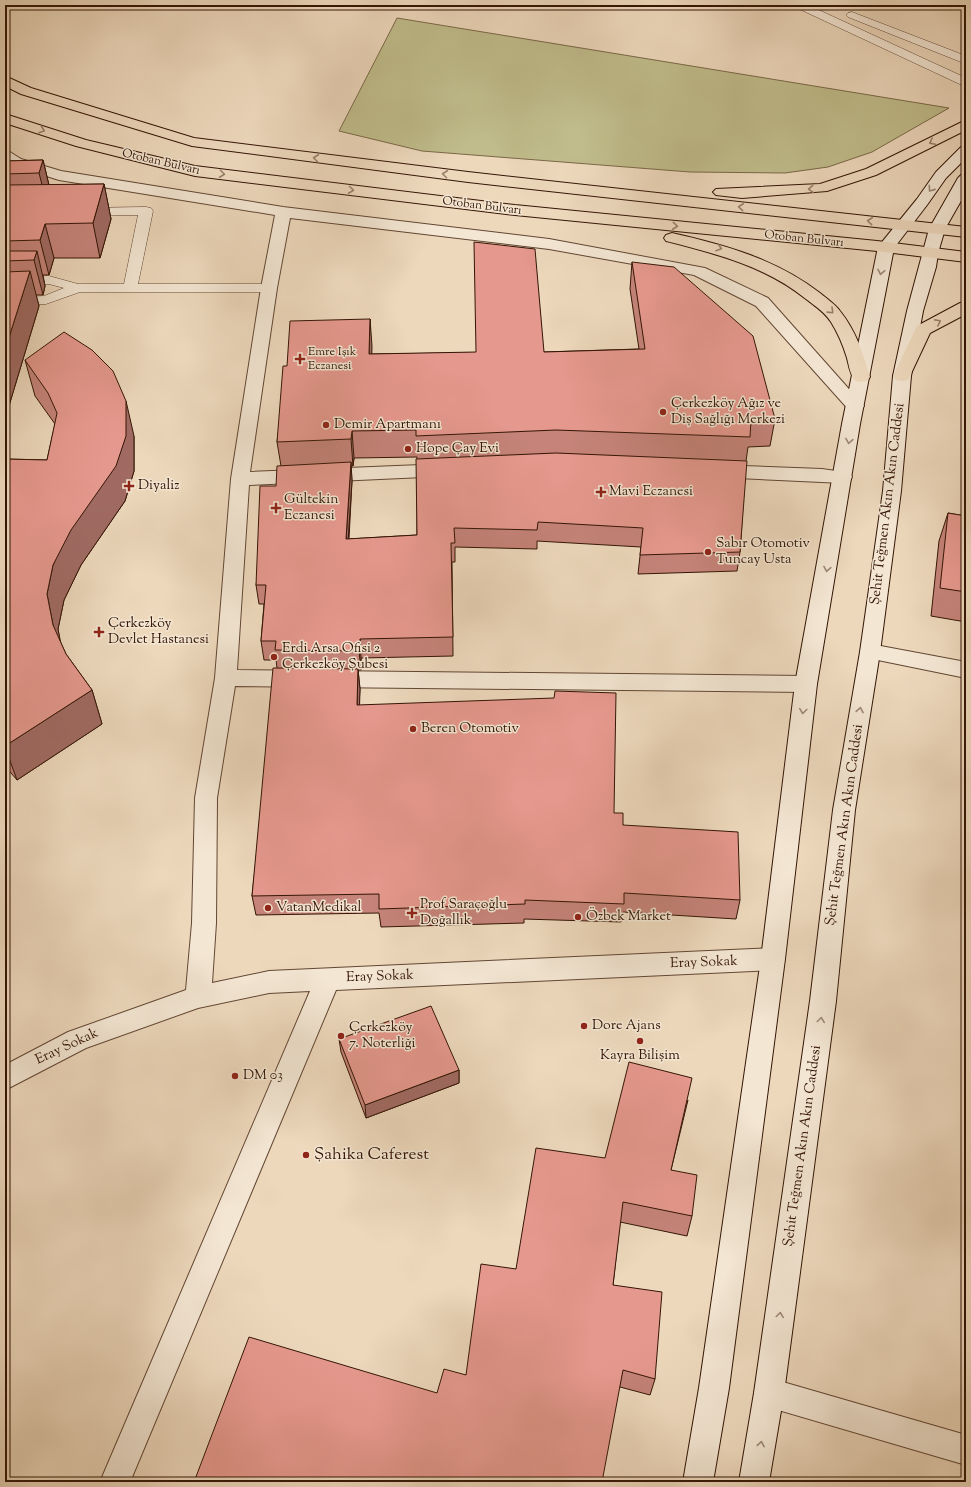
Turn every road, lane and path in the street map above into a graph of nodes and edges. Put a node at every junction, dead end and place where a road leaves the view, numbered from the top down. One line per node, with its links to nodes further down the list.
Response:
1 (799, 5): 5 (lane)
2 (839, 10): 3 (lane)
3 (966, 60)
4 (5, 80): 10 (highway, Otoban Bulvarı, one-way to 4)
5 (966, 83)
6 (5, 118): 12 (highway, Otoban Bulvarı, one-way to 12)
7 (966, 124): 10 (highway, one-way to 10)
8 (966, 150): 15 (street, one-way to 15)
9 (9, 161): 14 (street)
10 (468, 177): 15 (highway, Otoban Bulvarı, one-way to 10)
11 (966, 178): 16 (street, Şehit Teğmen Akın Akın Caddesi)
12 (515, 210): 18 (highway, Otoban Bulvarı, one-way to 18); 28 (highway, one-way to 28)
13 (68, 212): 23 (lane)
14 (283, 212): 24 (street); 29 (street)
15 (902, 225): 16 (highway, Otoban Bulvarı); 18 (street)
16 (937, 229): 17 (highway, Otoban Bulvarı); 19 (street, Şehit Teğmen Akın Akın Caddesi)
17 (966, 232)
18 (886, 247): 19 (highway, Otoban Bulvarı); 28 (street, one-way to 28)
19 (930, 253): 20 (highway, Otoban Bulvarı); 27 (street, Şehit Teğmen Akın Akın Caddesi)
20 (966, 257)
21 (5, 281): 22 (lane)
22 (78, 288): 23 (lane); 25 (lane)
23 (130, 288): 24 (lane)
24 (269, 288): 33 (street)
25 (5, 302)
26 (966, 307): 27 (highway, one-way to 26)
27 (902, 376): 34 (street, Şehit Teğmen Akın Akın Caddesi)
28 (861, 377): 29 (street)
29 (855, 406): 32 (street, one-way to 32)
30 (461, 469): 33 (street)
31 (697, 470): 32 (street)
32 (843, 477): 37 (street, one-way to 37)
33 (240, 479): 36 (street)
34 (870, 652): 35 (street); 42 (street, Şehit Teğmen Akın Akın Caddesi, one-way to 34)
35 (966, 670)
36 (226, 678): 37 (street); 40 (street)
37 (806, 684): 38 (street, one-way to 38)
38 (773, 959): 39 (street, Eray Sokak); 45 (street)
39 (328, 979): 40 (street, Eray Sokak); 44 (street)
40 (198, 997): 41 (street, Eray Sokak)
41 (5, 1078)
42 (769, 1393): 43 (street); 46 (street, Şehit Teğmen Akın Akın Caddesi, one-way to 42)
43 (966, 1450)
44 (115, 1482)
45 (698, 1482)
46 (754, 1482)

